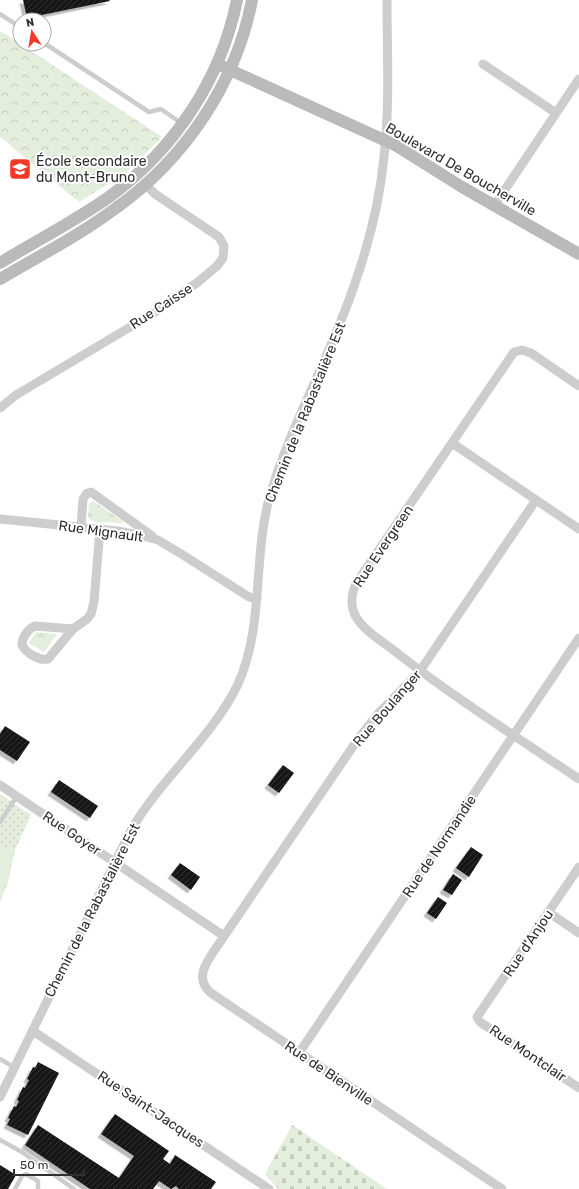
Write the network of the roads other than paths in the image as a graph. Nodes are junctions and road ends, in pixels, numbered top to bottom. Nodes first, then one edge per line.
1 (237, 0) edge
2 (252, 0) edge
3 (387, 0) edge
4 (0, 14) edge
5 (12, 22) edge
6 (52, 47) edge
7 (217, 64) junction
8 (483, 64) dead end
9 (229, 70) junction
10 (579, 80) edge
11 (556, 113) junction
12 (183, 124) junction
13 (386, 141) junction
14 (146, 185) junction
15 (494, 206) junction
16 (579, 254) edge
17 (0, 262) edge
18 (0, 279) edge
19 (579, 386) edge
20 (0, 408) edge
21 (452, 443) junction
22 (536, 500) junction
23 (0, 519) edge
24 (80, 527) junction
25 (100, 529) junction
26 (579, 529) edge
27 (158, 540) junction
28 (256, 599) junction
29 (73, 629) junction
30 (579, 638) edge
31 (420, 671) junction
32 (514, 735) junction
33 (579, 779) edge
34 (0, 785) edge
35 (17, 796) junction
36 (0, 822) edge
37 (115, 862) junction
38 (579, 867) edge
39 (548, 912) junction
40 (579, 933) edge
41 (224, 936) junction
42 (478, 1018) joint
43 (33, 1031) junction
44 (300, 1053) junction
45 (0, 1059) edge
46 (15, 1068) junction
47 (579, 1088) edge
48 (0, 1097) edge
49 (0, 1140) edge
50 (15, 1189) edge
51 (38, 1189) edge
52 (74, 1189) edge
53 (269, 1189) edge
54 (502, 1189) edge

1 - 7 street
2 - 9 street
3 - 13 street, Chemin de la Rabastalière Est
4 - 5 lane
6 - 12 lane
7 - 9 street, Boulevard De Boucherville
7 - 12 street
8 - 11 street
9 - 13 street, Boulevard De Boucherville
9 - 14 street
10 - 11 street
11 - 15 street
12 - 17 street
13 - 15 street, Boulevard De Boucherville
13 - 28 street, Chemin de la Rabastalière Est
14 - 18 street
14 - 20 street, Rue Caisse
15 - 16 street, Boulevard De Boucherville
19 - 21 street, Rue Evergreen
21 - 22 street
21 - 31 street, Rue Evergreen
22 - 26 street
22 - 31 street, Rue Boulanger
23 - 24 street, Rue Mignault
24 - 25 street, Rue Mignault
24 - 27 street
25 - 27 street, Rue Mignault
25 - 29 street
27 - 28 street, Rue Mignault
28 - 37 street, Chemin de la Rabastalière Est
29 - 29 street
30 - 32 street, Rue de Normandie
31 - 32 street, Rue Evergreen
31 - 41 street, Rue Boulanger
32 - 33 street, Rue Evergreen
32 - 44 street, Rue de Normandie
34 - 35 street, Rue Goyer
35 - 36 lane
35 - 37 street, Rue Goyer
37 - 41 street, Rue Goyer
37 - 43 street, Chemin de la Rabastalière Est
38 - 39 street, Rue d'Anjou
39 - 40 street
39 - 42 street, Rue d'Anjou
41 - 44 street, Rue de Bienville
42 - 47 street, Rue Montclair
43 - 46 street, Chemin de la Rabastalière Est
43 - 53 street, Rue Saint-Jacques
44 - 54 street, Rue de Bienville
45 - 46 lane
46 - 48 street, Chemin de la Rabastalière Est
49 - 52 lane
50 - 51 lane

